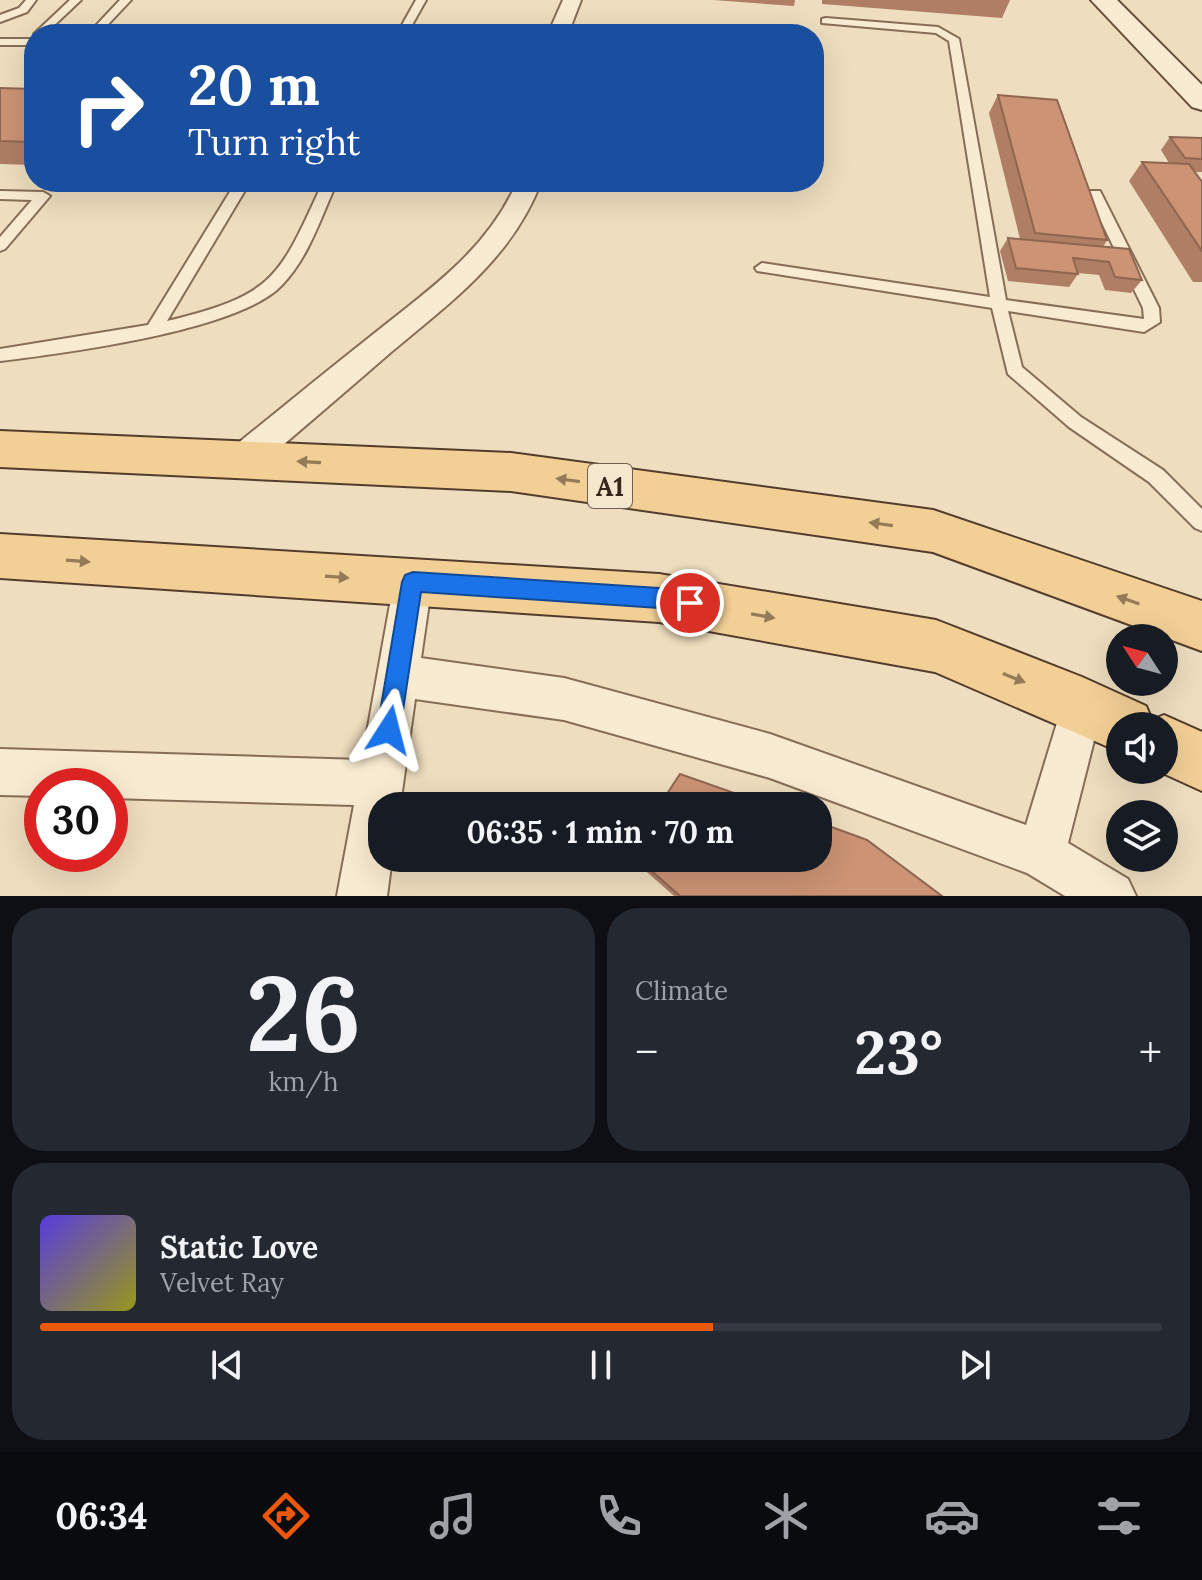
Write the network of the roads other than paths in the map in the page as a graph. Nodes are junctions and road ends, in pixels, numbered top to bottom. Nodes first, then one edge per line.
1 (31, 0) edge
2 (76, 0) edge
3 (126, 0) edge
4 (421, 0) edge
5 (572, 0) edge
6 (1103, 0) edge
7 (0, 19) edge
8 (826, 21) dead end
9 (50, 24) edge
10 (103, 24) edge
11 (408, 24) edge
12 (562, 24) edge
13 (24, 40) edge
14 (0, 42) edge
15 (1202, 101) edge
16 (47, 192) edge
17 (237, 192) edge
18 (325, 192) edge
19 (526, 192) edge
20 (1095, 194) dead end
21 (0, 195) edge
22 (43, 196) junction
23 (0, 246) edge
24 (762, 268) dead end
25 (999, 306) junction
26 (154, 329) junction
27 (0, 355) edge
28 (0, 449) edge
29 (244, 458) junction
30 (1202, 522) edge
31 (0, 556) edge
32 (413, 582) junction
33 (1202, 626) edge
34 (397, 676) junction
35 (1104, 715) edge
36 (1178, 751) edge
37 (1202, 762) edge
38 (0, 772) edge
39 (380, 783) junction
40 (1041, 854) junction
41 (362, 896) edge
42 (1111, 896) edge

1 - 7 lane
2 - 9 lane
3 - 10 lane
4 - 11 lane
5 - 12 street
6 - 15 street
8 - 25 lane
13 - 14 lane
16 - 22 lane
17 - 26 lane
18 - 26 lane
19 - 29 street
20 - 25 lane
21 - 22 lane
22 - 23 lane
24 - 25 lane
25 - 30 lane
26 - 27 lane
28 - 29 main road, A1
33 -> 29 main road, A1
31 -> 32 main road
32 - 34 street
32 -> 35 main road
34 - 39 street
34 - 40 street
35 - 40 street
36 - 37 main road
38 - 39 street
39 - 41 street
40 - 42 street

